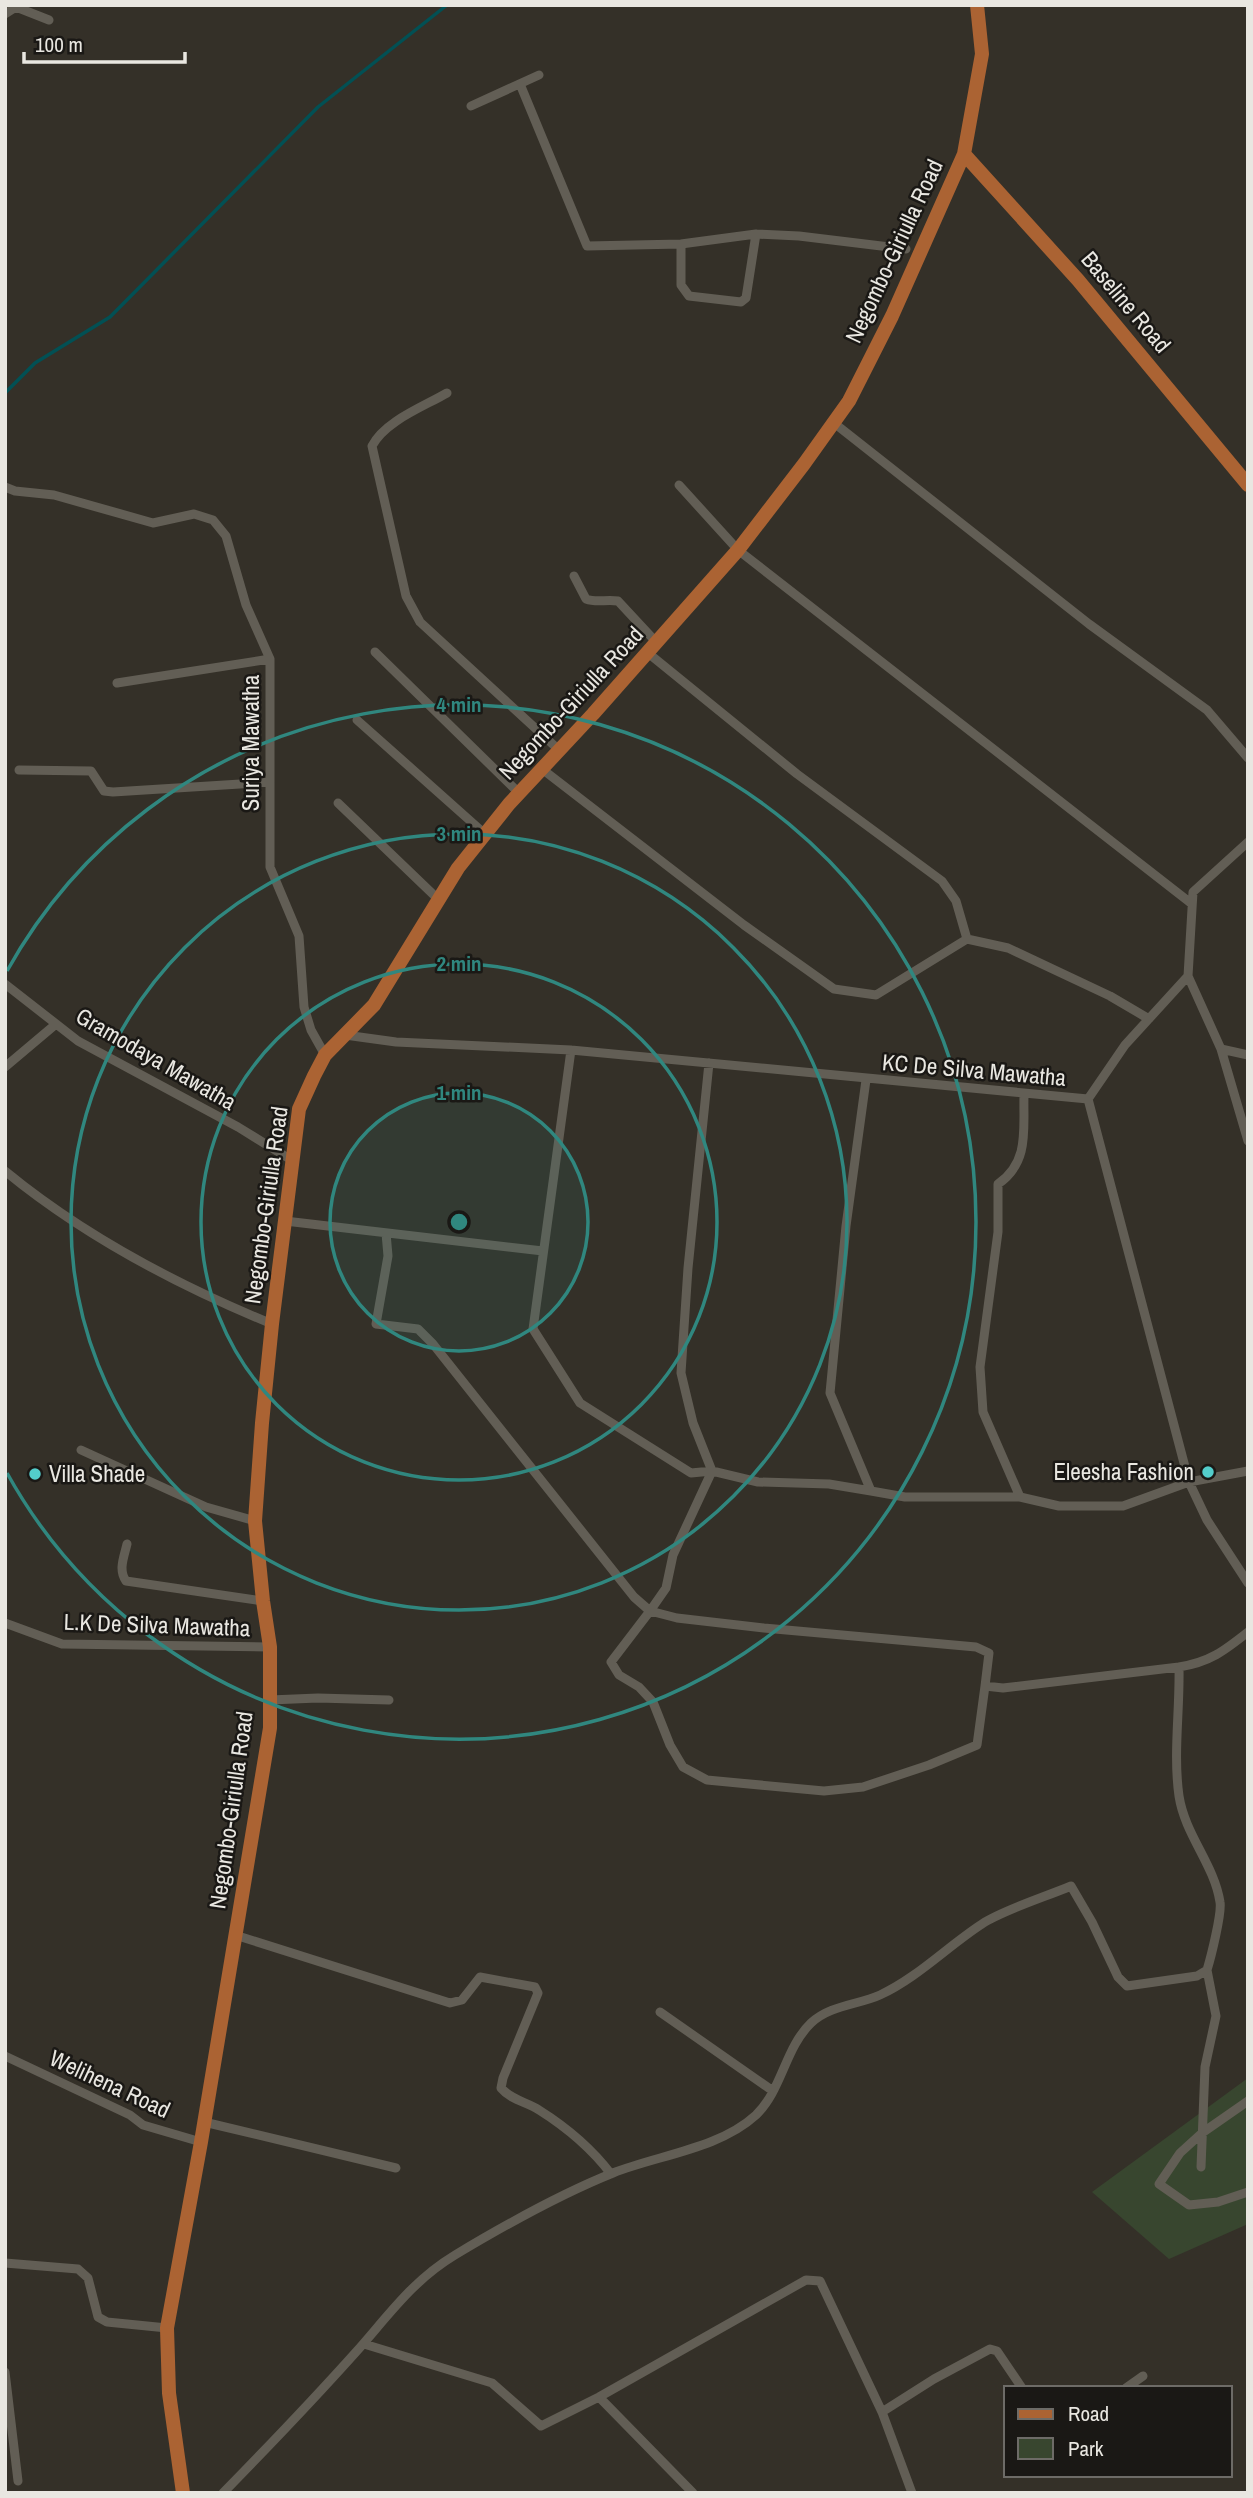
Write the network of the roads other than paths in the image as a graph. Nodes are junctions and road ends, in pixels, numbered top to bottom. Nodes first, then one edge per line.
1 (977, 5) edge
2 (5, 14) edge
3 (49, 20) dead end
4 (539, 75) dead end
5 (520, 84) junction
6 (471, 106) dead end
7 (964, 154) junction
8 (756, 234) junction
9 (681, 244) junction
10 (906, 249) dead end
11 (447, 393) dead end
12 (834, 423) junction
13 (679, 485) dead end
14 (1248, 485) edge
15 (5, 487) edge
16 (738, 550) junction
17 (574, 576) dead end
18 (652, 648) junction
19 (375, 652) dead end
20 (270, 659) junction
21 (117, 683) dead end
22 (356, 720) dead end
23 (559, 750) junction
24 (1248, 758) edge
25 (542, 769) junction
26 (19, 770) dead end
27 (270, 782) junction
28 (519, 793) junction
29 (338, 803) dead end
30 (485, 834) junction
31 (1248, 842) edge
32 (439, 900) junction
33 (1192, 904) junction
34 (967, 939) junction
35 (1188, 976) junction
36 (5, 984) edge
37 (1149, 1019) junction
38 (57, 1024) junction
39 (345, 1035) junction
40 (1221, 1049) junction
41 (571, 1050) junction
42 (326, 1055) junction
43 (1248, 1055) edge
44 (709, 1063) junction
45 (5, 1067) edge
46 (866, 1080) junction
47 (1024, 1095) junction
48 (1088, 1099) junction
49 (1248, 1141) edge
50 (293, 1161) junction
51 (5, 1171) edge
52 (285, 1221) junction
53 (386, 1233) junction
54 (543, 1251) junction
55 (272, 1324) junction
56 (81, 1450) dead end
57 (712, 1471) junction
58 (1248, 1471) edge
59 (1189, 1482) junction
60 (871, 1491) junction
61 (1020, 1497) junction
62 (255, 1521) junction
63 (127, 1544) dead end
64 (1248, 1583) edge
65 (263, 1601) junction
66 (650, 1611) junction
67 (5, 1623) edge
68 (1248, 1632) edge
69 (270, 1647) junction
70 (1179, 1667) junction
71 (985, 1686) junction
72 (270, 1700) junction
73 (389, 1700) dead end
74 (235, 1935) junction
75 (1207, 1970) junction
76 (660, 2012) dead end
77 (5, 2056) edge
78 (773, 2091) junction
79 (1248, 2101) edge
80 (204, 2122) junction
81 (1202, 2133) junction
82 (201, 2142) junction
83 (1201, 2167) dead end
84 (396, 2168) dead end
85 (611, 2174) junction
86 (1248, 2192) edge
87 (5, 2263) edge
88 (167, 2328) junction
89 (364, 2344) junction
90 (5, 2372) edge
91 (1143, 2376) dead end
92 (1021, 2386) edge
93 (1129, 2386) edge
94 (599, 2398) junction
95 (882, 2412) junction
96 (18, 2481) dead end
97 (183, 2493) edge
98 (223, 2493) edge
99 (693, 2493) edge
100 (912, 2493) edge

1 - 7 main road, Negombo-Giriulla Road
2 - 3 street
4 - 5 street
5 - 6 street
5 - 9 street
7 - 12 main road, Negombo-Giriulla Road
7 - 14 main road, Baseline Road
8 - 9 street
8 - 9 street
8 - 10 street
11 - 23 street
12 - 16 main road, Negombo-Giriulla Road
12 - 24 street
13 - 16 street
15 - 20 street, Suriya Mawatha
16 - 18 main road, Negombo-Giriulla Road
16 - 33 street
17 - 18 street
18 - 23 main road, Negombo-Giriulla Road
18 - 34 street
19 - 28 street
20 - 21 street
20 - 27 street, Suriya Mawatha
22 - 30 street
23 - 25 main road, Negombo-Giriulla Road
25 - 28 main road, Negombo-Giriulla Road
25 - 34 street
26 - 27 street
27 - 42 street, Suriya Mawatha
28 - 30 main road, Negombo-Giriulla Road
29 - 32 street
30 - 32 main road, Negombo-Giriulla Road
31 - 33 street
32 - 39 main road, Negombo-Giriulla Road
33 - 35 street
34 - 37 street
35 - 37 street
35 - 40 street
36 - 38 street, Gramodaya Mawatha
37 - 48 street
38 - 45 street
38 - 50 street, Gramodaya Mawatha
39 - 41 street, KC De Silva Mawatha
39 - 42 main road, Negombo-Giriulla Road
40 - 43 street
40 - 49 street
41 - 44 street, KC De Silva Mawatha
41 - 54 street
42 - 50 main road, Negombo-Giriulla Road
44 - 46 street, KC De Silva Mawatha
44 - 57 street
46 - 47 street, KC De Silva Mawatha
46 - 60 street
47 - 48 street, KC De Silva Mawatha
47 - 61 street
48 - 59 street, KC De Silva Mawatha
50 - 52 main road, Negombo-Giriulla Road
51 - 55 street
52 - 53 street
52 - 55 main road, Negombo-Giriulla Road
53 - 54 street
53 - 66 street
54 - 57 street
55 - 62 main road, Negombo-Giriulla Road
56 - 62 street
57 - 60 street
57 - 66 street
58 - 59 street
59 - 61 street
59 - 64 street, KC De Silva Mawatha
60 - 61 street
62 - 65 main road, Negombo-Giriulla Road
63 - 65 street
65 - 69 main road, Negombo-Giriulla Road
66 - 71 street
66 - 71 street
67 - 69 street, L.K De Silva Mawatha
68 - 70 street
69 - 72 main road, Negombo-Giriulla Road
70 - 71 street
70 - 75 street
72 - 73 street
72 - 74 main road, Negombo-Giriulla Road
74 - 80 main road, Negombo-Giriulla Road
74 - 85 street
75 - 78 street
75 - 81 street
76 - 78 street
77 - 82 street, Welihena Road
78 - 85 street
79 - 81 street
80 - 82 main road, Negombo-Giriulla Road
80 - 84 street
81 - 83 street
81 - 86 street
82 - 88 main road, Negombo-Giriulla Road
85 - 89 street
87 - 88 street
88 - 97 main road, Negombo-Giriulla Road
89 - 94 street
89 - 98 street
90 - 96 street
91 - 93 street
92 - 95 street
94 - 95 street
94 - 99 street
95 - 100 street

